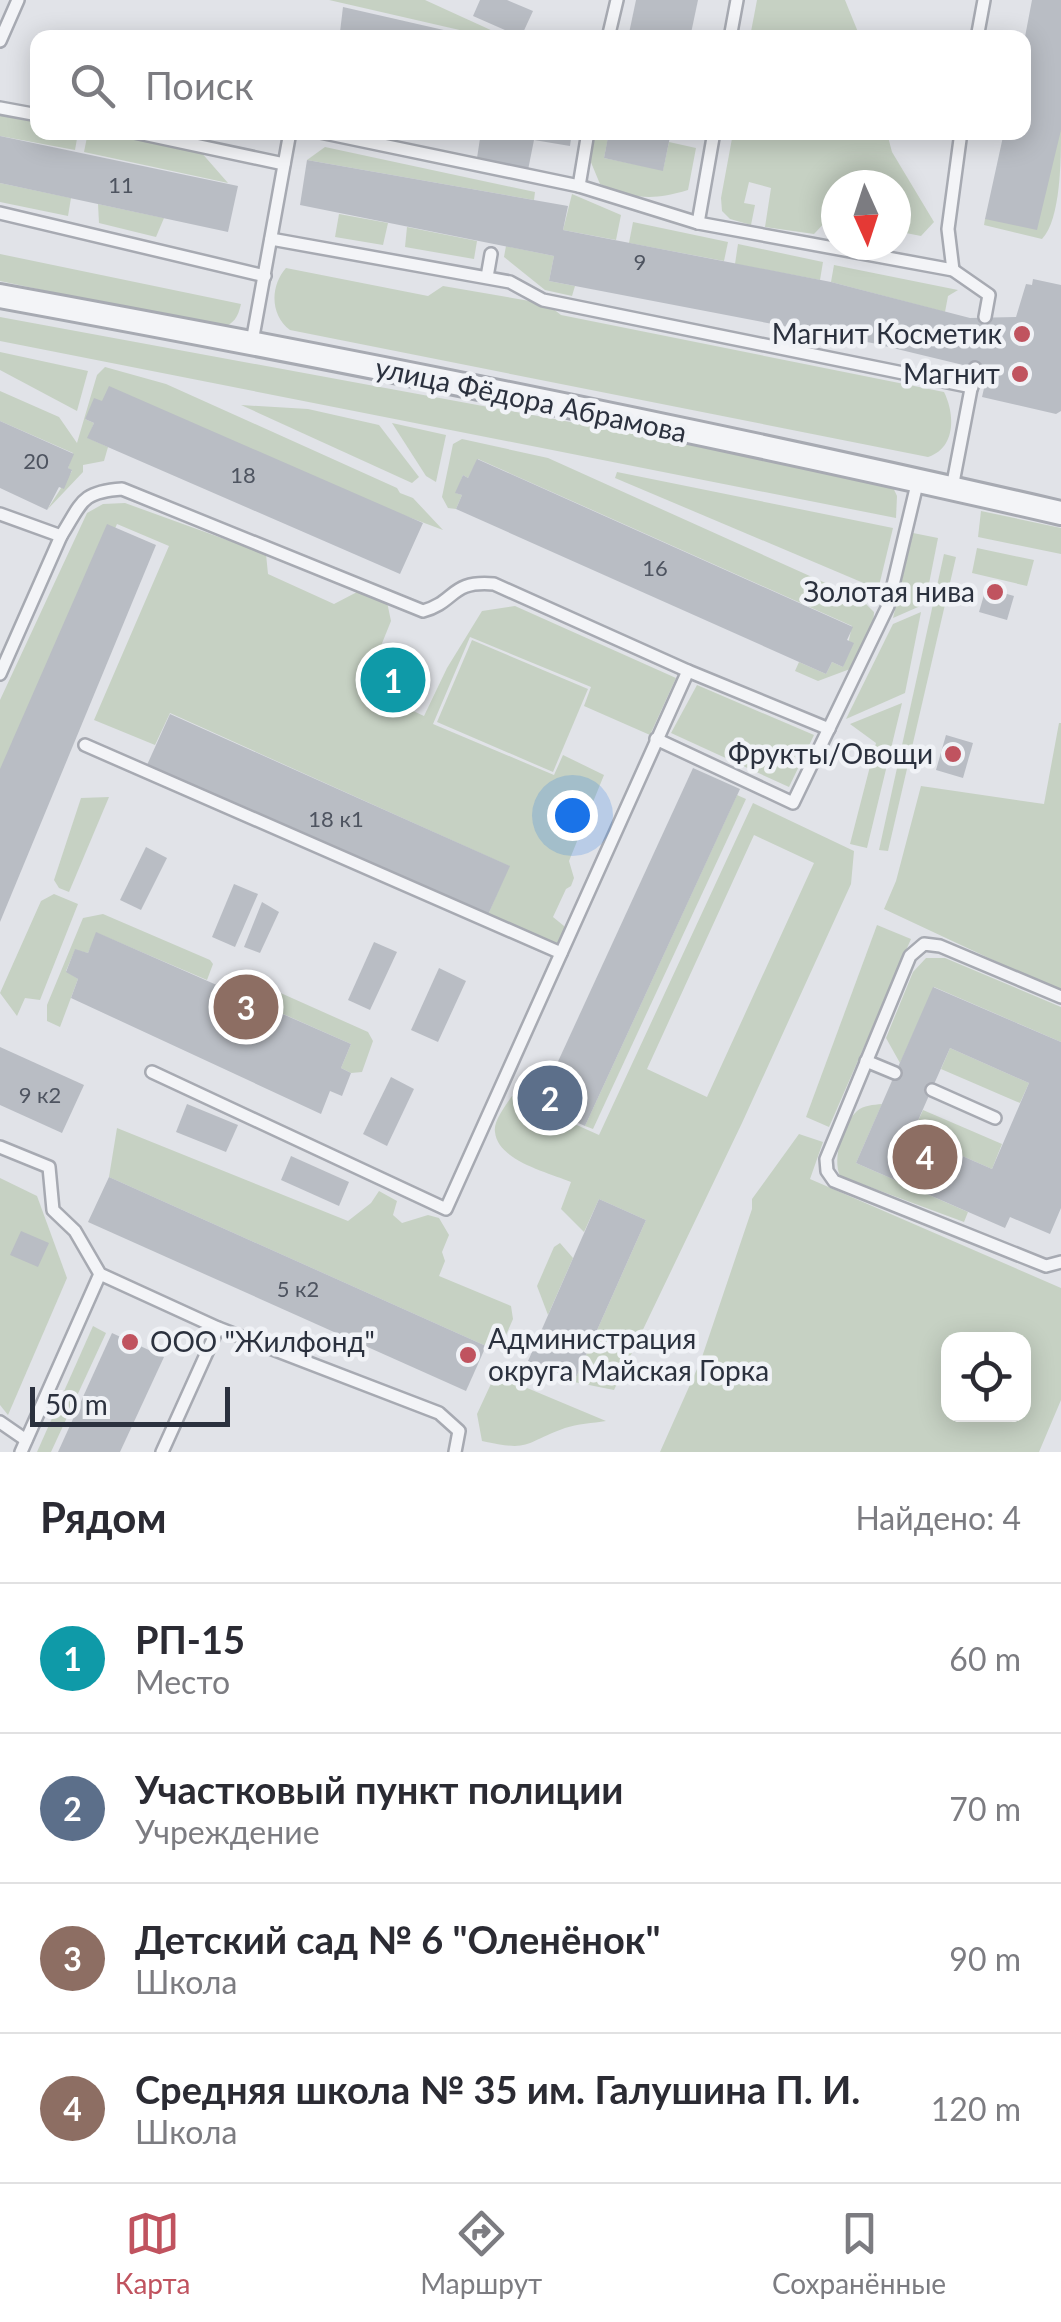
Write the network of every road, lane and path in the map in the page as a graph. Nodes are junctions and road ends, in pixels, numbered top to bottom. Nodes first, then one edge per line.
1 (18, 0) edge
2 (617, 0) edge
3 (737, 0) edge
4 (984, 0) edge
5 (610, 30) edge
6 (731, 30) edge
7 (979, 30) edge
8 (0, 41) edge
9 (0, 108) edge
10 (30, 114) edge
11 (172, 140) edge
12 (288, 140) edge
13 (358, 140) edge
14 (587, 140) edge
15 (713, 140) edge
16 (960, 140) edge
17 (284, 164) junction
18 (579, 186) junction
19 (0, 212) edge
20 (698, 223) junction
21 (272, 238) junction
22 (490, 254) dead end
23 (953, 270) junction
24 (265, 276) junction
25 (487, 277) junction
26 (0, 296) edge
27 (984, 317) dead end
28 (252, 342) junction
29 (975, 368) dead end
30 (972, 387) junction
31 (918, 480) junction
32 (952, 488) junction
33 (1061, 513) edge
34 (0, 514) edge
35 (61, 536) junction
36 (688, 671) junction
37 (0, 674) edge
38 (829, 729) junction
39 (656, 739) junction
40 (85, 745) dead end
41 (561, 953) junction
42 (1061, 996) edge
43 (866, 1061) junction
44 (152, 1072) dead end
45 (895, 1073) dead end
46 (932, 1090) dead end
47 (995, 1118) dead end
48 (0, 1147) edge
49 (1061, 1262) edge
50 (100, 1274) junction
51 (218, 1328) junction
52 (0, 1422) edge
53 (24, 1446) edge
54 (162, 1452) edge
55 (455, 1452) edge

1 - 8 lane
2 - 5 lane
3 - 6 lane
4 - 7 lane
9 - 10 lane
11 - 17 lane
12 - 17 lane
13 - 18 lane
14 - 18 lane
15 - 20 lane
16 - 23 lane
17 - 21 lane
18 - 20 lane
19 - 24 lane
20 - 23 lane
21 - 24 lane
21 - 25 lane
22 - 25 lane
23 - 27 lane
24 - 28 lane
25 - 30 lane
26 - 28 street, улица Фёдора Абрамова
28 - 31 street, улица Фёдора Абрамова
29 - 30 lane
30 - 32 lane
31 - 32 street, улица Фёдора Абрамова
31 - 38 lane
32 - 33 street, улица Фёдора Абрамова
34 - 35 lane
35 - 36 lane
35 - 37 lane
36 - 38 lane
36 - 39 lane
38 - 39 lane
39 - 41 lane
40 - 41 lane
41 - 44 lane
42 - 43 lane
43 - 45 lane
43 - 49 lane
46 - 47 lane
48 - 50 lane
50 - 51 lane
50 - 53 lane
51 - 54 lane
51 - 55 lane
52 - 53 lane

